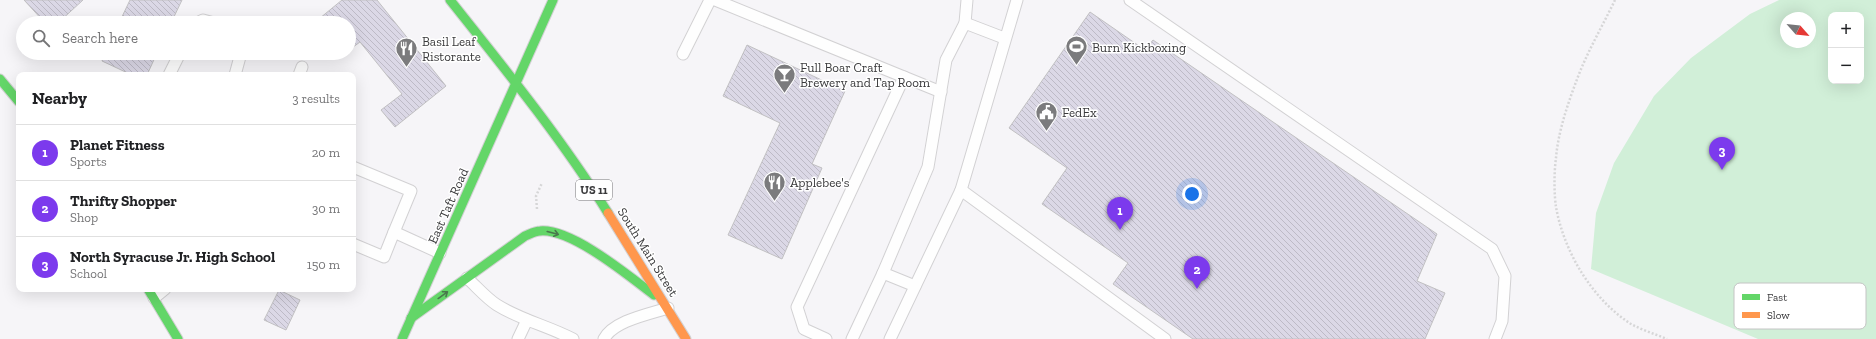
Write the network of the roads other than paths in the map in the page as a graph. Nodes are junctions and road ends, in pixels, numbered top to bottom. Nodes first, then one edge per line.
1 (450, 0) edge
2 (553, 0) edge
3 (710, 0) edge
4 (715, 0) edge
5 (967, 0) edge
6 (1017, 0) edge
7 (1130, 0) edge
8 (965, 23) junction
9 (1004, 38) junction
10 (683, 54) dead end
11 (176, 60) edge
12 (239, 60) edge
13 (170, 72) edge
14 (236, 72) edge
15 (904, 77) junction
16 (0, 79) edge
17 (517, 83) junction
18 (941, 92) junction
19 (16, 98) edge
20 (356, 168) edge
21 (961, 190) junction
22 (394, 232) junction
23 (356, 245) edge
24 (440, 253) junction
25 (883, 273) junction
26 (467, 278) junction
27 (915, 286) junction
28 (151, 293) edge
29 (666, 305) junction
30 (411, 318) junction
31 (526, 320) junction
32 (560, 336) edge
33 (178, 339) edge
34 (402, 339) edge
35 (518, 339) edge
36 (573, 339) edge
37 (604, 339) edge
38 (686, 339) edge
39 (826, 339) edge
40 (852, 339) edge
41 (890, 339) edge
42 (1165, 339) edge
43 (1495, 339) edge

1 - 17 main road, US 11
2 - 17 main road, East Taft Road
3 - 10 lane
4 - 15 lane
5 - 8 lane
6 - 9 lane
7 - 43 lane
8 - 9 lane
8 - 18 lane
9 - 21 lane
11 - 13 lane
12 - 14 lane
15 - 18 lane
15 - 39 lane
16 - 19 main road
17 - 24 main road, East Taft Road
17 - 29 main road, South Main Street / US 11
18 - 25 lane
20 - 22 lane
21 - 27 lane
21 - 42 lane
22 - 23 lane
22 - 24 lane
24 - 30 main road, East Taft Road
25 - 27 lane
25 - 40 lane
26 -> 29 main road
30 -> 26 main road
26 - 31 lane
27 - 41 lane
28 - 33 main road
29 - 37 lane
29 - 38 main road, South Main Street / US 11
30 - 34 main road, East Taft Road
31 - 32 lane
31 - 35 lane
32 - 36 lane

